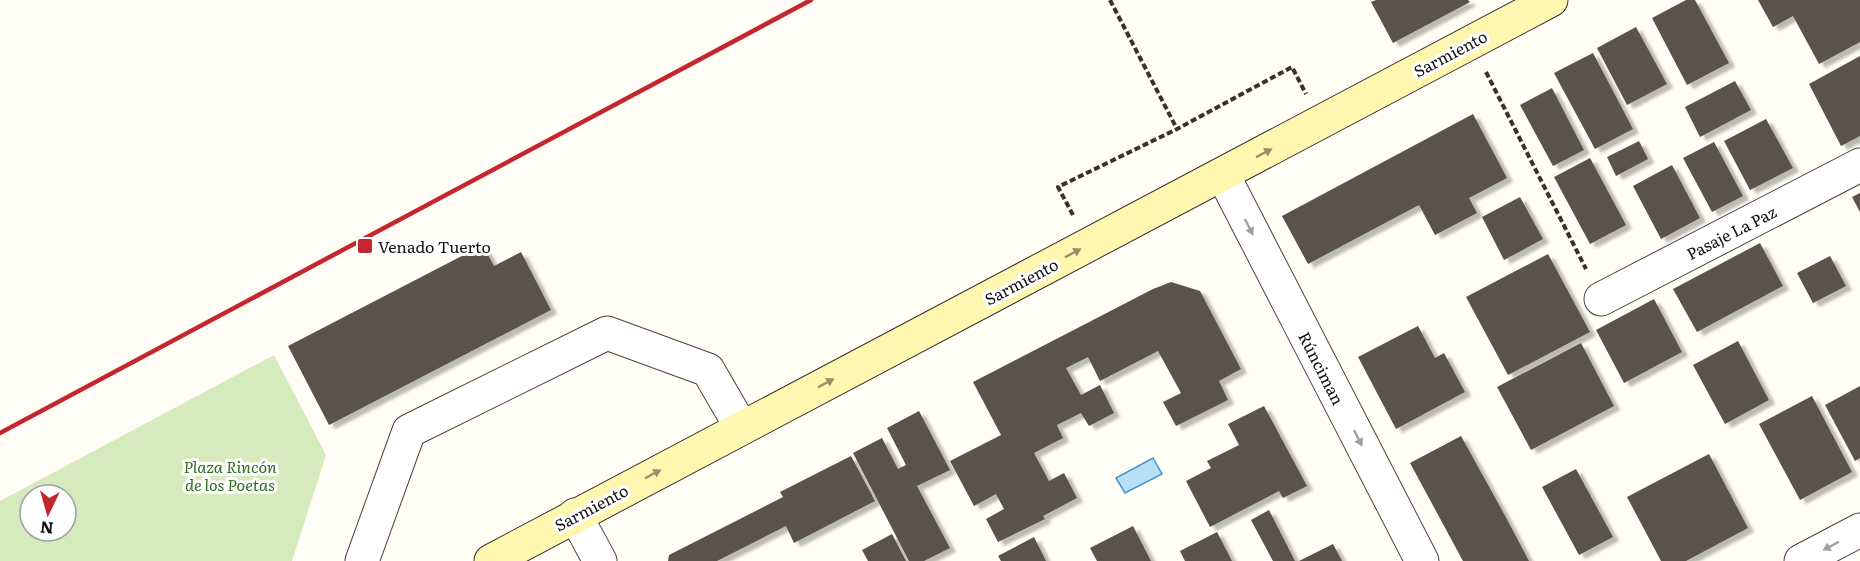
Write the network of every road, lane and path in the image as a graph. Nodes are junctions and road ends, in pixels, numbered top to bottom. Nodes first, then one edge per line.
1 (1110, 0) edge
2 (1551, 0) edge
3 (1471, 42) junction
4 (1321, 123) junction
5 (1177, 129) junction
6 (1860, 165) edge
7 (1223, 175) junction
8 (1089, 245) junction
9 (1601, 299) joint
10 (741, 427) junction
11 (574, 515) junction
12 (1860, 530) edge
13 (362, 561) edge
14 (491, 561) edge
15 (600, 561) edge
16 (1422, 561) edge
17 (1801, 561) edge

1 - 5 path
2 - 3 street, Sarmiento
3 - 4 street, Sarmiento
3 - 9 path
4 - 5 path
7 -> 4 street, Sarmiento
5 - 8 path
6 - 9 street, Pasaje La Paz
7 - 8 street, Sarmiento
7 -> 16 street, Rúnciman
10 -> 8 street, Sarmiento
11 -> 10 street, Sarmiento
10 - 13 street
11 - 14 street, Sarmiento
11 - 15 street
12 -> 17 street

